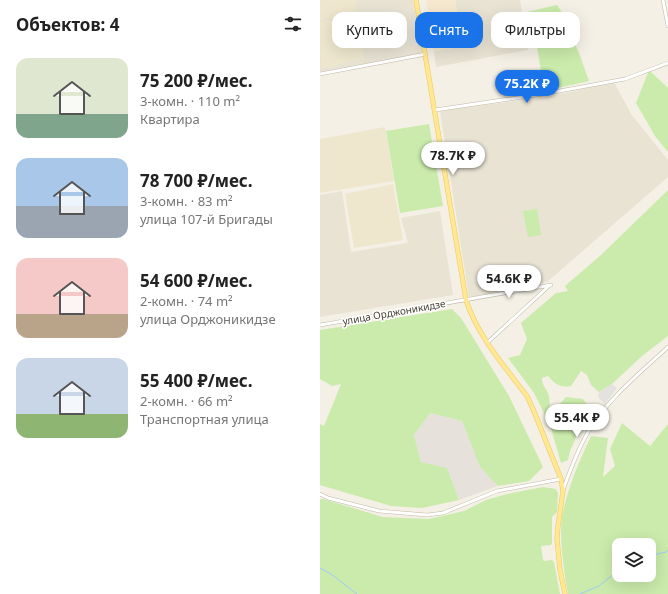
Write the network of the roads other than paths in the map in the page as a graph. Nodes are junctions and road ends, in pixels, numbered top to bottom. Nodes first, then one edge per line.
1 (416, 0) edge
2 (663, 0) edge
3 (667, 13) edge
4 (668, 26) edge
5 (426, 54) junction
6 (668, 63) edge
7 (320, 74) edge
8 (434, 110) junction
9 (466, 300) junction
10 (320, 325) edge
11 (488, 342) junction
12 (668, 347) edge
13 (561, 480) junction
14 (563, 491) junction
15 (320, 494) edge
16 (565, 594) edge

1 - 5 main road
2 - 3 street
3 - 4 street
5 - 7 street
5 - 8 main road
6 - 8 street
8 - 9 main road
9 - 10 street, улица Орджоникидзе
9 - 11 main road
9 - 11 street, улица Орджоникидзе
11 - 13 main road
12 - 14 street
13 - 14 main road
13 - 15 street
14 - 16 main road

